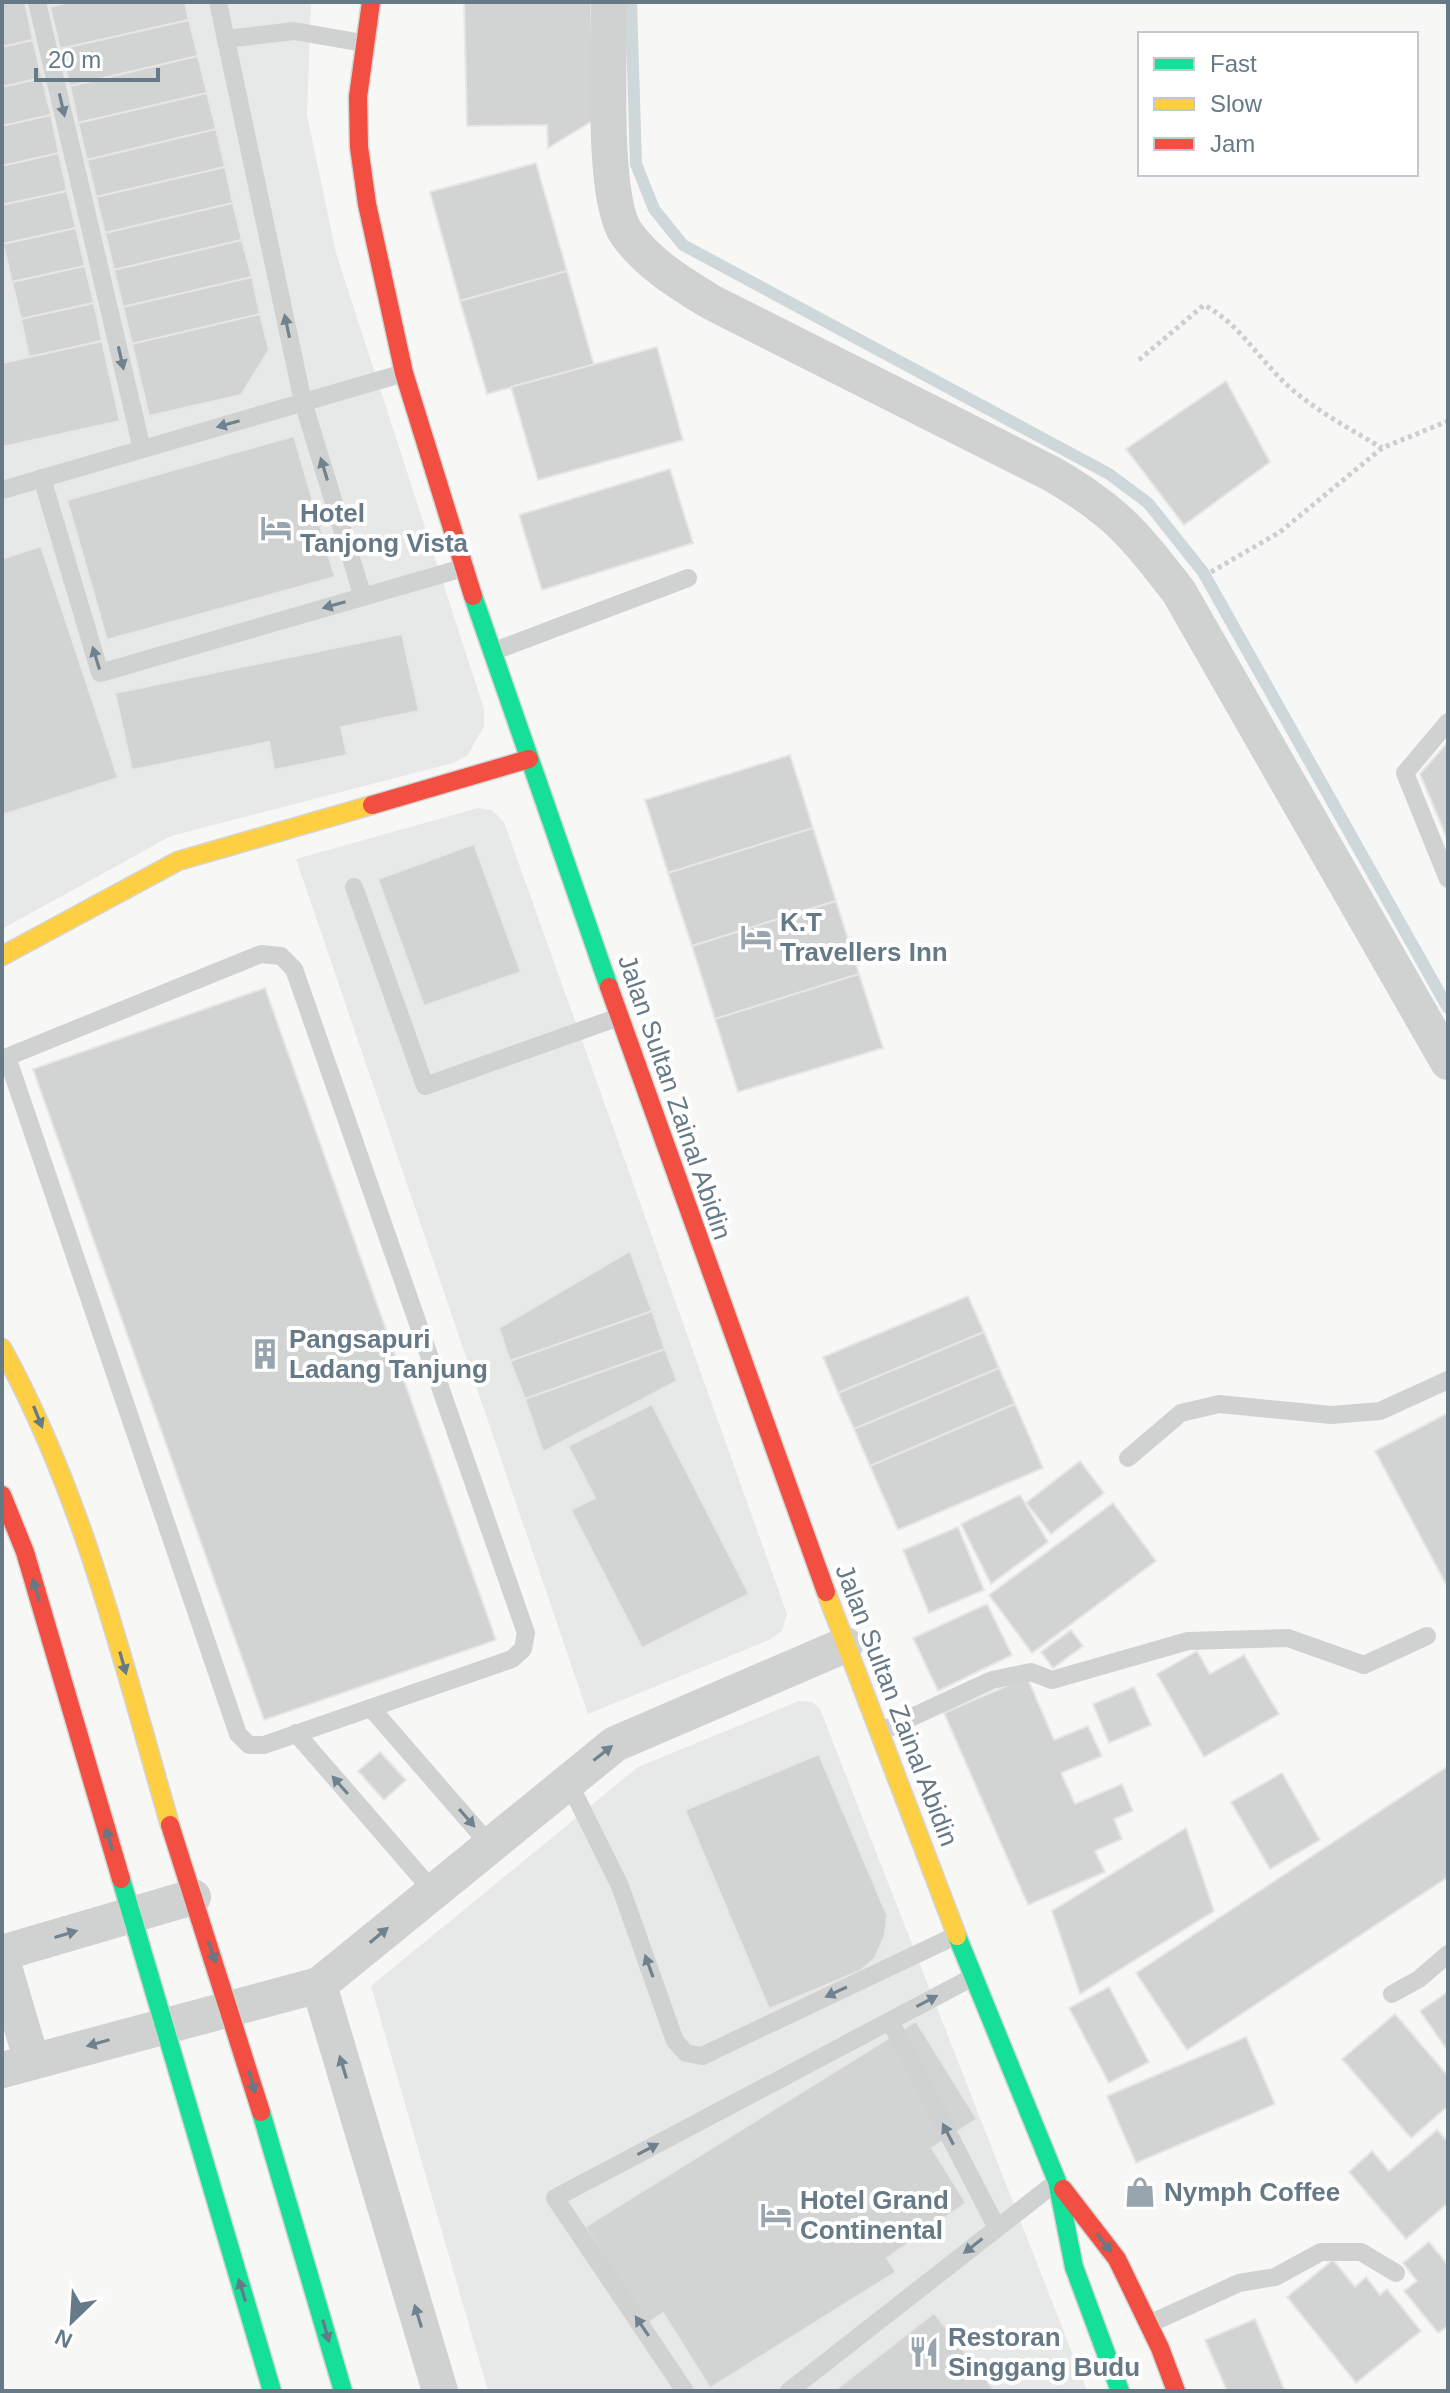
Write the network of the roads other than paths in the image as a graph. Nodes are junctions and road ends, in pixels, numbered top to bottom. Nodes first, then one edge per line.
1 (37, 2) edge
2 (218, 2) edge
3 (371, 2) edge
4 (609, 2) edge
5 (226, 39) junction
6 (363, 43) junction
7 (404, 373) junction
8 (303, 402) junction
9 (142, 449) junction
10 (42, 478) junction
11 (2, 490) edge
12 (463, 568) junction
13 (688, 578) dead end
14 (363, 597) junction
15 (492, 652) junction
16 (1448, 722) edge
17 (529, 759) junction
18 (1448, 879) edge
19 (354, 887) dead end
20 (2, 956) edge
21 (619, 1017) junction
22 (1448, 1062) edge
23 (2, 1348) edge
24 (1448, 1380) edge
25 (1128, 1458) dead end
26 (2, 1495) edge
27 (1427, 1636) dead end
28 (845, 1645) junction
29 (371, 1708) junction
30 (880, 1732) junction
31 (296, 1733) junction
32 (568, 1781) junction
33 (489, 1844) junction
34 (432, 1890) junction
35 (193, 1897) junction
36 (131, 1914) junction
37 (957, 1935) junction
38 (2, 1953) edge
39 (1448, 1954) edge
40 (2, 1960) edge
41 (973, 1977) junction
42 (319, 1985) junction
43 (1392, 1994) dead end
44 (230, 2007) junction
45 (890, 2021) junction
46 (163, 2025) junction
47 (17, 2066) edge
48 (1057, 2181) junction
49 (997, 2228) junction
50 (1396, 2273) dead end
51 (1149, 2324) junction
52 (272, 2391) edge
53 (343, 2391) edge
54 (440, 2391) edge
55 (685, 2391) edge
56 (789, 2391) edge
57 (1120, 2391) edge
58 (1176, 2391) edge

1 -> 9 lane
2 - 5 lane
3 - 6 street, Jalan Sultan Zainal Abidin
4 - 22 street
5 - 6 lane
8 -> 5 lane
6 - 7 street, Jalan Sultan Zainal Abidin
7 - 8 lane
7 - 12 street, Jalan Sultan Zainal Abidin
8 -> 9 lane
14 -> 8 lane
9 - 10 lane
10 - 11 lane
14 -> 10 lane
12 - 14 lane
12 - 15 street, Jalan Sultan Zainal Abidin
13 - 15 lane
15 - 17 street, Jalan Sultan Zainal Abidin
16 - 18 lane
17 - 20 street
17 - 21 street, Jalan Sultan Zainal Abidin
19 - 21 lane
21 - 28 street, Jalan Sultan Zainal Abidin
23 -> 35 street
24 - 25 lane
36 -> 26 street
27 - 30 lane
28 - 30 street, Jalan Sultan Zainal Abidin
32 -> 28 street
29 - 31 lane
29 - 31 lane
29 -> 33 lane
30 - 37 street, Jalan Sultan Zainal Abidin
34 -> 31 lane
32 - 33 street
37 -> 32 lane
33 - 34 street
42 -> 34 street
35 - 36 street
35 -> 44 street
38 -> 36 street
36 - 46 street
37 - 41 street, Jalan Sultan Zainal Abidin
39 - 43 lane
40 - 47 street
45 -> 41 lane
41 - 48 street, Jalan Sultan Zainal Abidin
42 - 44 street
54 -> 42 street
44 - 46 street
44 -> 53 street
49 -> 45 lane
55 -> 45 lane
46 -> 47 street
52 -> 46 street
48 - 49 lane
48 -> 51 street, Jalan Sultan Zainal Abidin
48 - 57 street, Jalan Sultan Zainal Abidin
49 -> 56 lane
50 - 51 lane
51 - 58 street, Jalan Sultan Zainal Abidin

